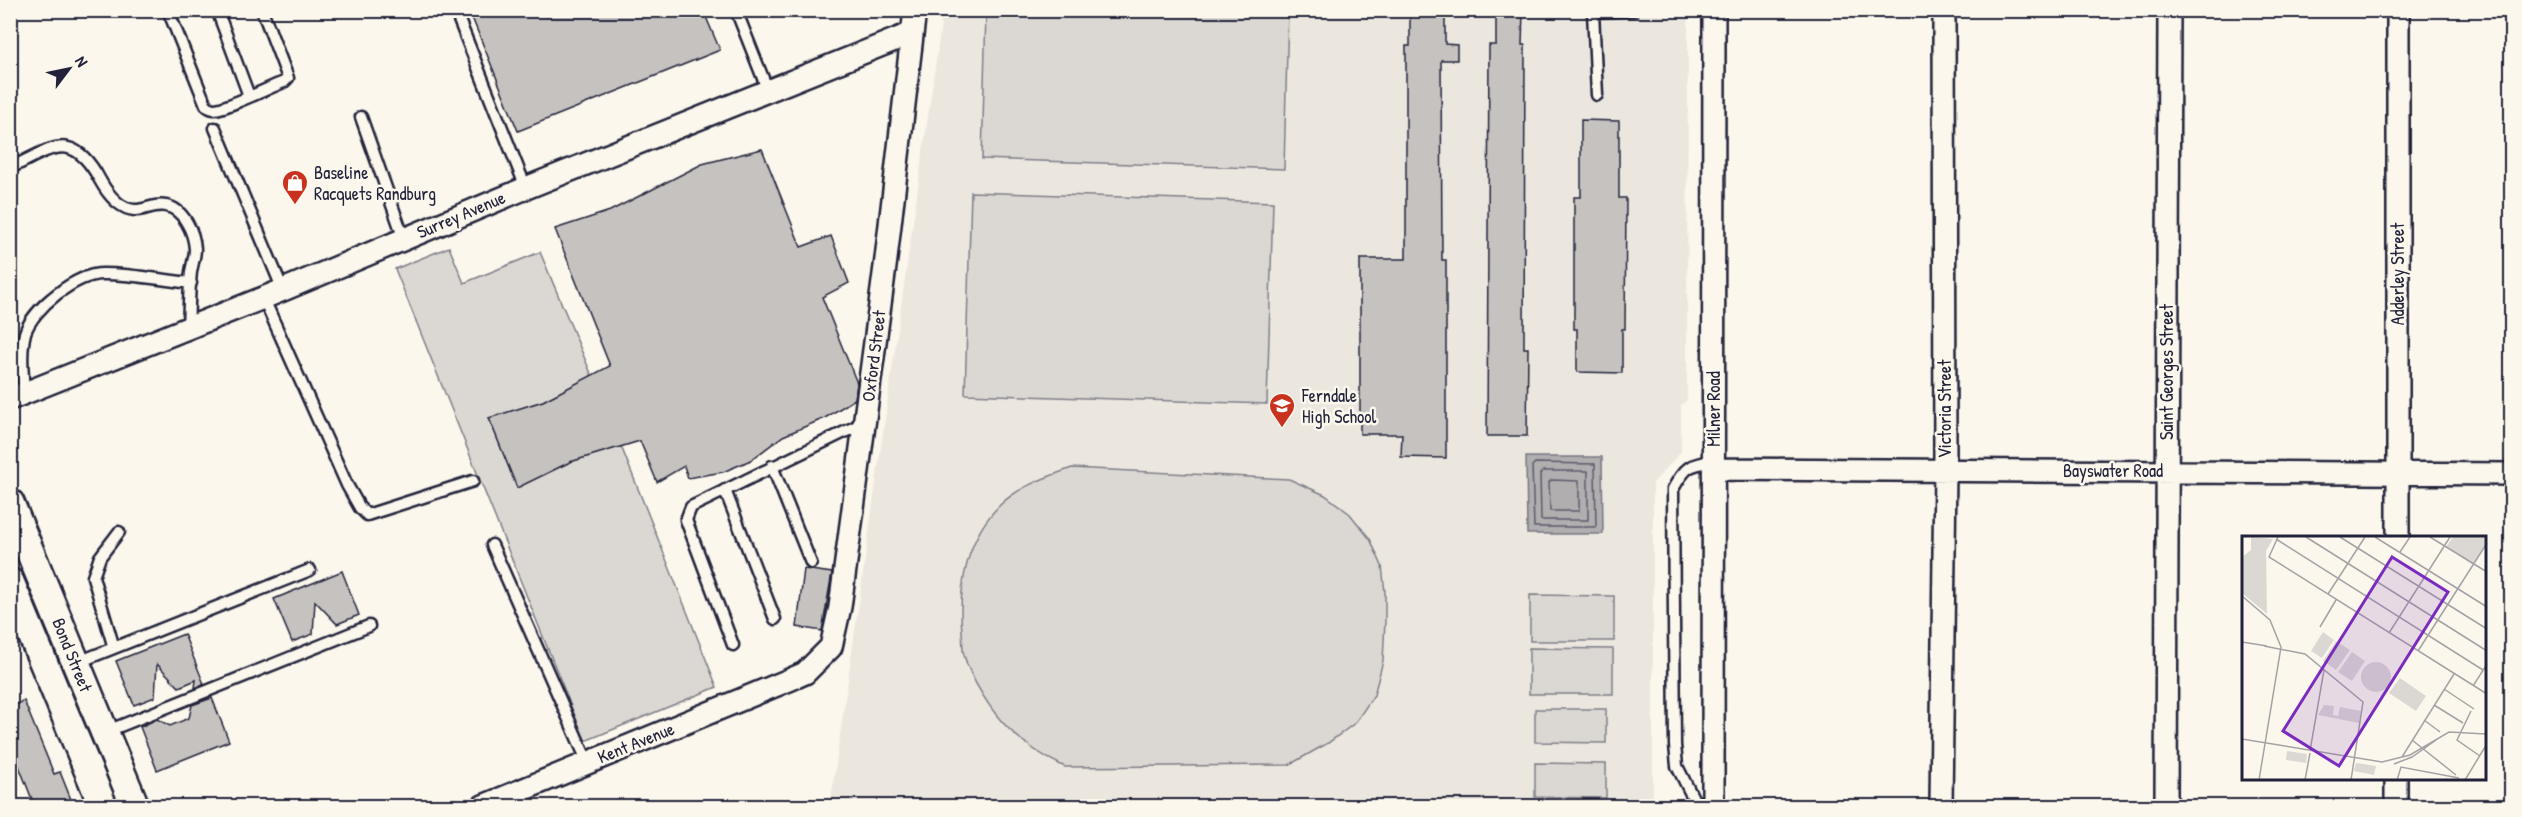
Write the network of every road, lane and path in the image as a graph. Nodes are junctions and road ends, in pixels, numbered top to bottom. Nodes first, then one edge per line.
1 (168, 10) edge
2 (216, 10) edge
3 (262, 10) edge
4 (454, 10) edge
5 (736, 10) edge
6 (915, 10) edge
7 (1633, 10) edge
8 (1714, 10) edge
9 (1944, 10) edge
10 (2169, 10) edge
11 (2398, 10) edge
12 (1593, 11) edge
13 (912, 33) junction
14 (768, 91) junction
15 (1597, 95) dead end
16 (249, 96) junction
17 (361, 117) dead end
18 (215, 128) dead end
19 (10, 168) edge
20 (525, 188) junction
21 (404, 239) junction
22 (191, 283) junction
23 (284, 290) junction
24 (263, 297) junction
25 (188, 327) junction
26 (17, 396) edge
27 (865, 422) junction
28 (1714, 465) junction
29 (772, 466) junction
30 (1946, 470) junction
31 (2167, 472) junction
32 (2398, 473) junction
33 (2511, 474) edge
34 (473, 482) dead end
35 (725, 490) junction
36 (10, 503) edge
37 (119, 532) dead end
38 (2398, 536) edge
39 (492, 545) dead end
40 (811, 563) dead end
41 (310, 570) dead end
42 (10, 582) edge
43 (775, 619) dead end
44 (369, 626) dead end
45 (733, 645) dead end
46 (114, 648) junction
47 (75, 663) junction
48 (789, 680) joint
49 (105, 732) junction
50 (588, 763) junction
51 (2396, 781) edge
52 (103, 807) edge
53 (135, 807) edge
54 (483, 807) edge
55 (1699, 807) edge
56 (1713, 807) edge
57 (1941, 807) edge
58 (2166, 807) edge
59 (2396, 807) edge

1 - 16 lane
2 - 16 lane
3 - 16 lane
4 - 20 lane
5 - 14 lane
6 - 13 street, Oxford Street
7 - 12 lane
8 - 28 street, Milner Road
9 - 30 street, Victoria Street
10 - 31 street, Saint Georges Street
11 - 32 street, Adderley Street
12 - 15 lane
13 - 14 street, Surrey Avenue
13 - 27 street, Oxford Street
14 - 20 street, Surrey Avenue
17 - 21 lane
18 - 23 lane
19 - 22 lane
20 - 21 street, Surrey Avenue
21 - 23 street, Surrey Avenue
22 - 25 lane
22 - 26 lane
23 - 24 street, Surrey Avenue
24 - 25 street, Surrey Avenue
24 - 34 lane
25 - 26 street, Surrey Avenue
27 - 29 lane
27 - 48 street, Oxford Street
28 - 30 street, Bayswater Road
28 - 55 lane
28 - 56 street, Milner Road
29 - 35 lane
29 - 40 lane
30 - 31 street, Bayswater Road
30 - 57 street, Victoria Street
31 - 32 street, Bayswater Road
31 - 58 street, Saint Georges Street
32 - 33 street, Bayswater Road
32 - 38 street, Adderley Street
35 - 43 lane
35 - 45 lane
36 - 47 street, Bond Street
37 - 46 lane
39 - 50 lane
41 - 46 lane
42 - 52 street, Bond Street
44 - 49 lane
46 - 47 lane
47 - 49 street, Bond Street
48 - 50 street, Kent Avenue
49 - 53 street, Bond Street
50 - 54 street, Kent Avenue
51 - 59 street

